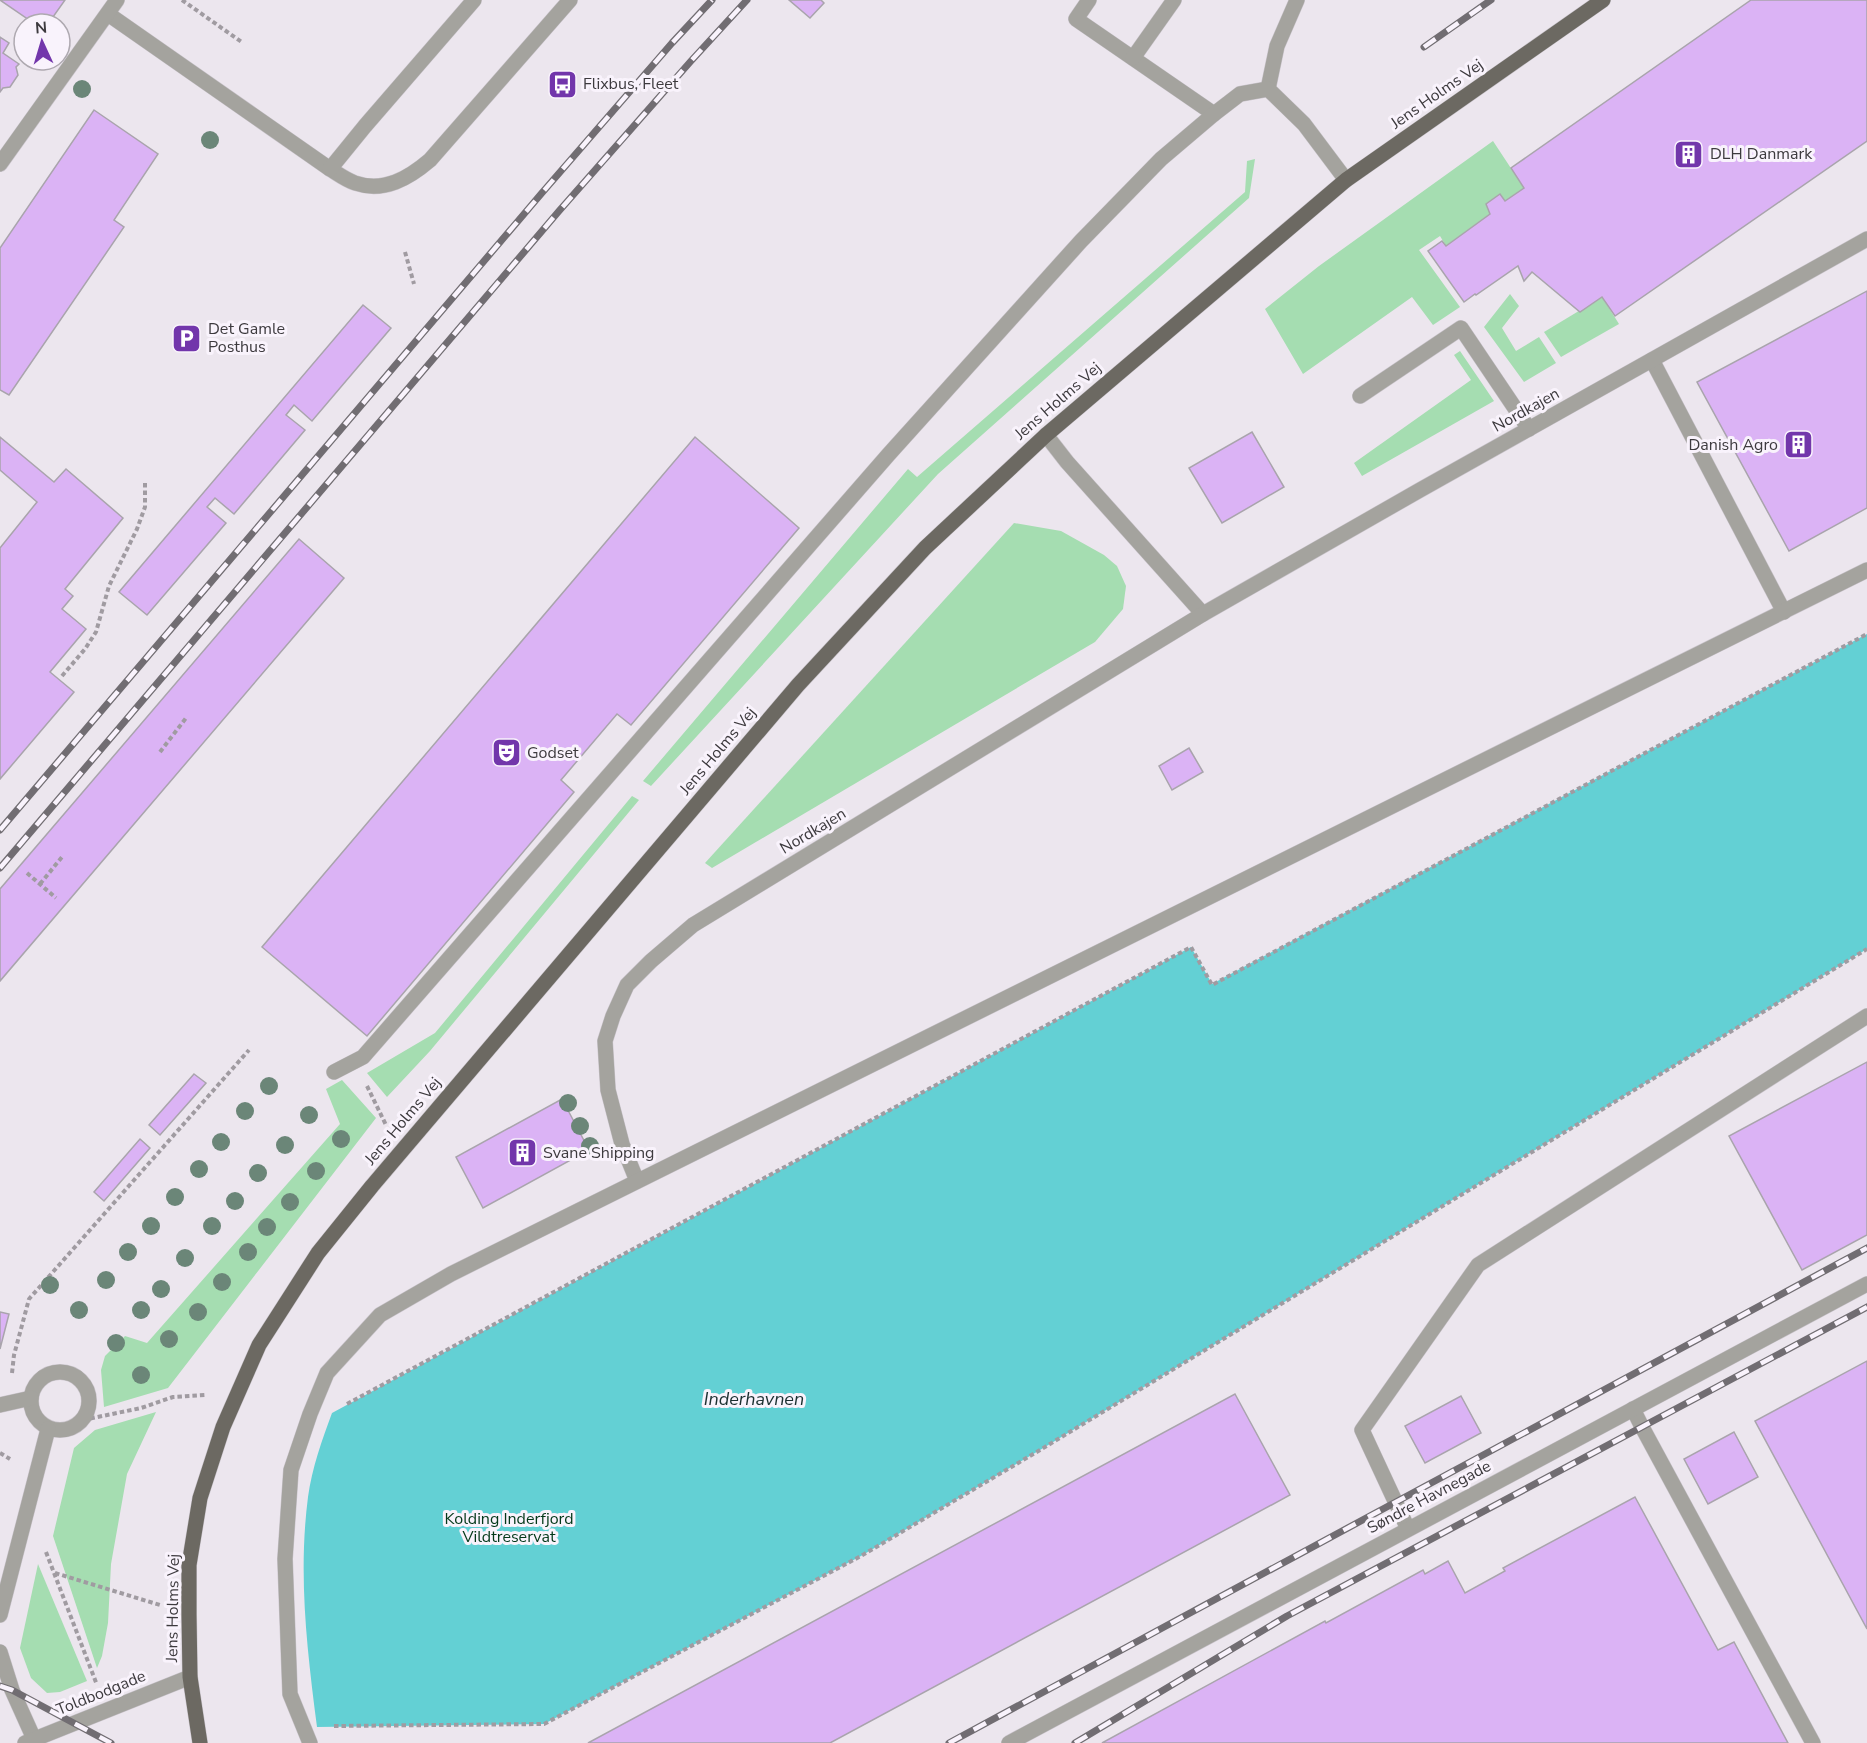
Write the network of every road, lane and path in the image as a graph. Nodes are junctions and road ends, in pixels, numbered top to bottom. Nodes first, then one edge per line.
1 (117, 0) edge
2 (182, 0) edge
3 (474, 0) edge
4 (570, 0) edge
5 (1089, 0) edge
6 (1174, 0) edge
7 (1298, 0) edge
8 (1603, 0) edge
9 (108, 14) junction
10 (243, 43) dead end
11 (1133, 58) junction
12 (1268, 89) junction
13 (1214, 114) junction
14 (0, 164) edge
15 (330, 169) junction
16 (1346, 180) junction
17 (1867, 239) edge
18 (405, 252) dead end
19 (414, 284) dead end
20 (1652, 360) junction
21 (1360, 396) dead end
22 (1529, 429) junction
23 (1046, 435) junction
24 (145, 483) dead end
25 (1867, 570) edge
26 (1784, 612) junction
27 (1203, 614) junction
28 (1867, 634) edge
29 (62, 676) dead end
30 (186, 718) dead end
31 (160, 752) dead end
32 (62, 857) dead end
33 (27, 873) dead end
34 (39, 884) junction
35 (56, 898) dead end
36 (1867, 949) edge
37 (1867, 1016) edge
38 (249, 1050) dead end
39 (355, 1061) junction
40 (334, 1072) dead end
41 (400, 1152) junction
42 (638, 1181) junction
43 (1867, 1284) edge
44 (10, 1383) dead end
45 (173, 1397) dead end
46 (31, 1398) junction
47 (0, 1405) edge
48 (341, 1407) dead end
49 (1633, 1409) junction
50 (83, 1420) junction
51 (48, 1429) junction
52 (6, 1456) dead end
53 (0, 1458) edge
54 (1408, 1529) junction
55 (48, 1554) dead end
56 (54, 1573) junction
57 (0, 1615) edge
58 (189, 1615) junction
59 (0, 1652) edge
60 (93, 1675) dead end
61 (190, 1677) junction
62 (329, 1726) dead end
63 (30, 1741) edge
64 (200, 1743) edge
65 (310, 1743) edge
66 (1009, 1743) edge
67 (1813, 1743) edge

1 - 9 street
2 - 10 path
3 - 15 street
4 - 15 street
5 - 11 street
6 - 11 street
7 - 12 street
8 - 16 main road, Jens Holms Vej
9 - 14 street
9 - 15 street
11 - 13 street
12 - 13 street
12 - 16 street
13 - 39 street
16 - 23 main road, Jens Holms Vej
17 - 20 street, Nordkajen
18 - 19 path
20 - 22 street, Nordkajen
20 - 26 street
21 - 22 street
22 - 27 street, Nordkajen
23 - 27 street
23 - 41 main road, Jens Holms Vej
24 - 29 path
25 - 26 street
26 - 42 street
27 - 42 street, Nordkajen
28 - 48 path
30 - 31 path
32 - 34 path
33 - 34 path
34 - 35 path
36 - 62 path
37 - 54 street
38 - 44 path
39 - 40 street
39 - 41 path
41 - 58 main road, Jens Holms Vej
42 - 65 street
43 - 49 street, Søndre Havnegade
45 - 50 path
46 - 47 street
46 - 50 street
46 - 51 street
49 - 54 street, Søndre Havnegade
49 - 67 street
50 - 51 street
51 - 57 street
52 - 53 path
54 - 66 street, Søndre Havnegade
55 - 56 path
56 - 58 path
56 - 60 path
58 - 61 main road, Jens Holms Vej
59 - 63 street
61 - 63 street, Toldbodgade
61 - 64 main road, Jens Holms Vej

